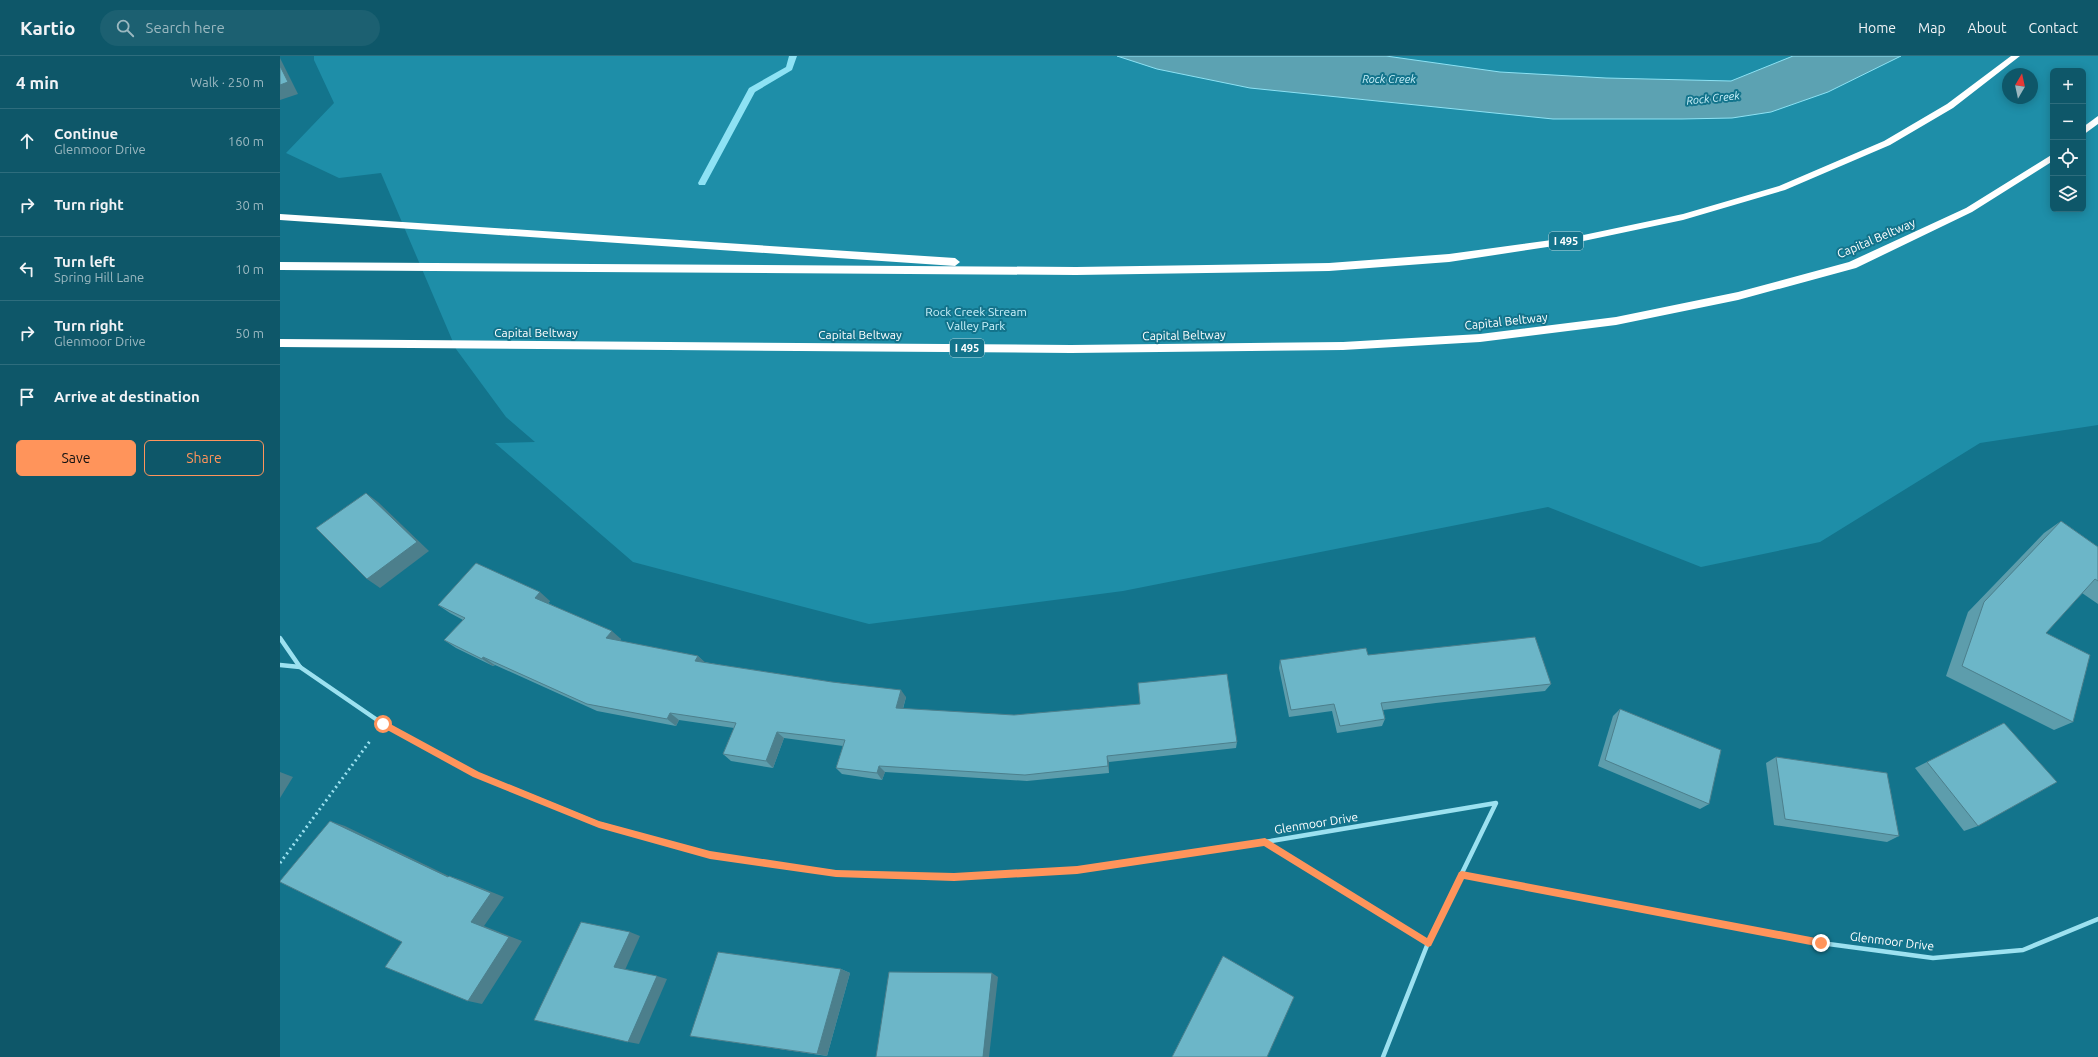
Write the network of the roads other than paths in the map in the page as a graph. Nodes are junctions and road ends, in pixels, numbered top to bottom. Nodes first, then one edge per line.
1 (2016, 56) edge
2 (2098, 119) edge
3 (2086, 129) edge
4 (2050, 159) edge
5 (280, 217) edge
6 (280, 266) edge
7 (1076, 271) junction
8 (280, 343) edge
9 (280, 638) edge
10 (280, 664) edge
11 (300, 667) junction
12 (1265, 842) junction
13 (1462, 874) junction
14 (2098, 919) edge
15 (1428, 943) junction
16 (1383, 1057) edge

1 - 7 highway, I 495
2 - 3 highway
4 - 8 highway, Capital Beltway / I 495
5 - 7 highway
6 - 7 highway, I 495
9 - 11 street, Glenmoor Drive
10 - 11 street
11 - 12 street, Glenmoor Drive
12 - 13 street, Glenmoor Drive
12 - 15 street
13 - 14 street, Glenmoor Drive
13 - 15 street
15 - 16 street

